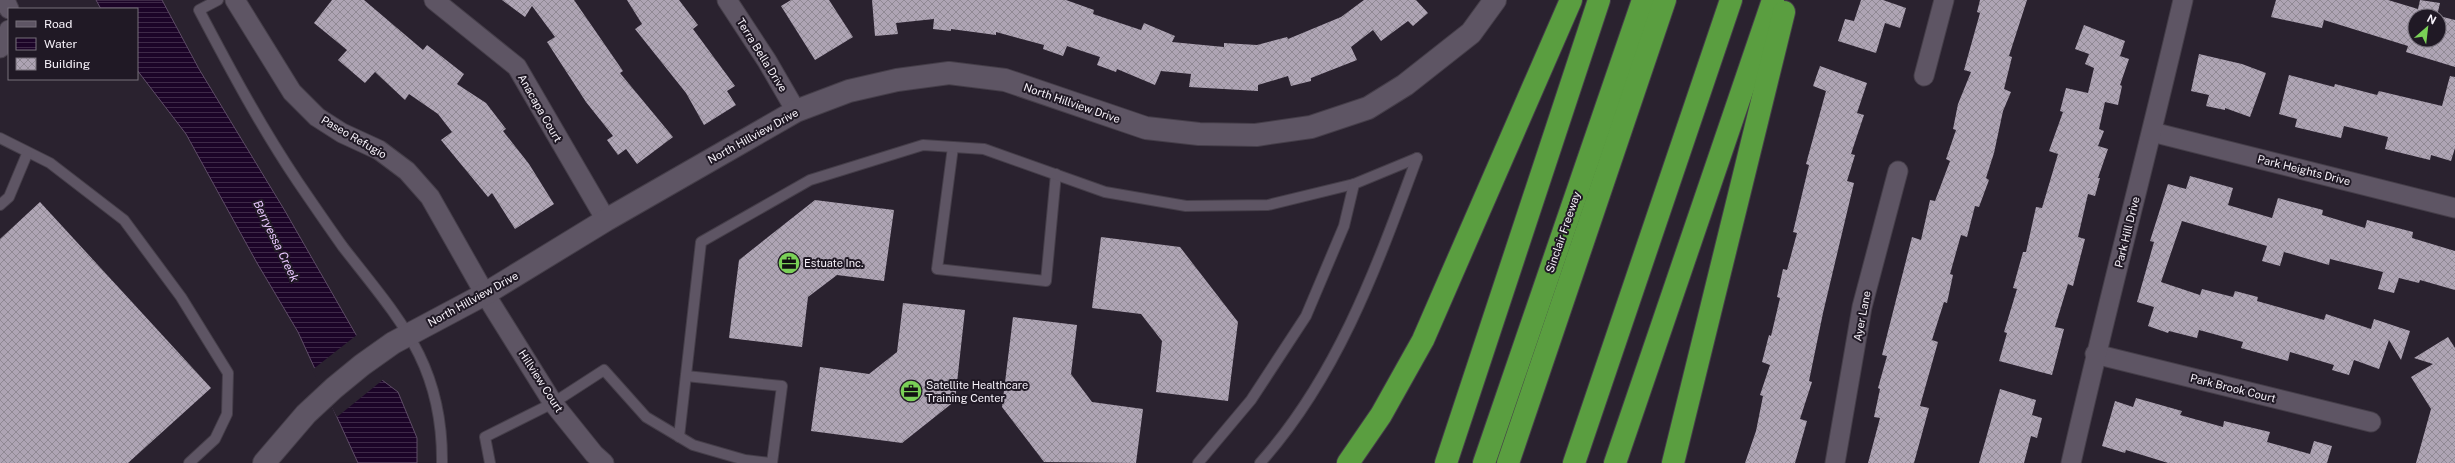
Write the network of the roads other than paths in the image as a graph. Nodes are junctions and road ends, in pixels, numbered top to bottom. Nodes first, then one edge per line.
1 (218, 0) edge
2 (235, 0) edge
3 (434, 0) edge
4 (727, 0) edge
5 (1495, 0) edge
6 (1571, 0) edge
7 (1599, 0) edge
8 (1643, 0) edge
9 (1665, 0) edge
10 (1732, 0) edge
11 (1773, 0) edge
12 (1787, 0) edge
13 (1944, 0) edge
14 (2183, 0) edge
15 (8, 34) edge
16 (0, 48) edge
17 (1924, 76) dead end
18 (796, 111) junction
19 (2152, 132) junction
20 (0, 138) edge
21 (953, 147) junction
22 (28, 154) junction
23 (1898, 172) dead end
24 (1056, 174) junction
25 (1354, 184) junction
26 (0, 205) edge
27 (2455, 208) edge
28 (606, 220) junction
29 (485, 294) junction
30 (401, 339) junction
31 (2095, 354) junction
32 (686, 376) junction
33 (554, 403) junction
34 (2371, 422) dead end
35 (679, 436) junction
36 (744, 461) edge
37 (189, 463) edge
38 (264, 463) edge
39 (442, 463) edge
40 (490, 463) edge
41 (604, 463) edge
42 (767, 463) edge
43 (772, 463) edge
44 (1198, 463) edge
45 (1260, 463) edge
46 (1348, 463) edge
47 (1446, 463) edge
48 (1484, 463) edge
49 (1508, 463) edge
50 (1574, 463) edge
51 (1615, 463) edge
52 (1673, 463) edge
53 (1834, 463) edge
54 (2071, 463) edge

1 - 30 lane
2 - 29 street, Paseo Refugio
3 - 28 street, Anacapa Court
4 - 18 street, Terra Bella Drive
5 - 18 street, North Hillview Drive
6 - 46 highway
7 - 47 highway
8 - 48 highway, Sinclair Freeway
9 - 49 highway
10 - 50 highway
11 - 51 highway
12 - 52 highway
13 - 17 street
14 - 19 street, Park Hill Drive
15 - 16 street
18 - 28 street, North Hillview Drive
19 - 27 street, Park Heights Drive
19 - 31 street, Park Hill Drive
20 - 22 lane
21 - 24 lane
21 - 24 lane
21 - 32 lane
22 - 26 lane
22 - 37 lane
23 - 53 street, Ayer Lane
24 - 25 lane
25 - 44 lane
25 - 45 lane
28 - 29 street, North Hillview Drive
29 - 30 street, North Hillview Drive
29 - 33 street, Hillview Court
30 - 38 street, North Hillview Drive
30 - 39 lane
31 - 34 street, Park Brook Court
31 - 54 street, Park Hill Drive
32 - 35 lane
32 - 43 lane
33 - 35 lane
33 - 40 lane
33 - 41 street, Hillview Court
35 - 36 lane
36 - 42 lane
42 - 43 lane

